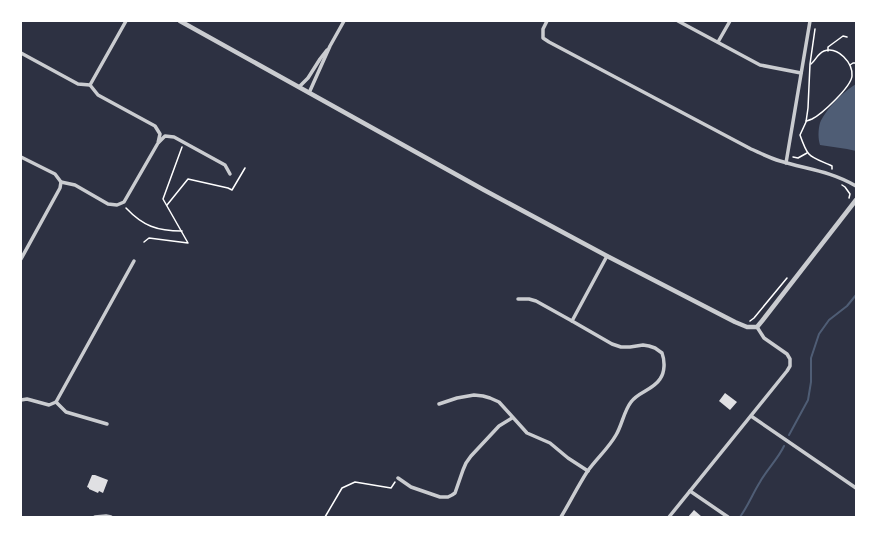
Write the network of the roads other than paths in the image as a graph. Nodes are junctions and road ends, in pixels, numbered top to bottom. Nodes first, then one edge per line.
1 (126, 21) edge
2 (180, 21) edge
3 (344, 21) edge
4 (547, 21) edge
5 (678, 21) edge
6 (730, 21) edge
7 (810, 21) edge
8 (718, 42) junction
9 (330, 46) junction
10 (21, 53) edge
11 (801, 73) junction
12 (90, 85) junction
13 (298, 87) junction
14 (309, 93) junction
15 (158, 143) junction
16 (21, 157) edge
17 (786, 163) junction
18 (230, 174) dead end
19 (61, 182) junction
20 (856, 186) edge
21 (856, 200) edge
22 (607, 256) junction
23 (21, 259) edge
24 (134, 261) dead end
25 (518, 299) dead end
26 (572, 321) junction
27 (757, 327) junction
28 (21, 400) edge
29 (56, 402) junction
30 (439, 404) dead end
31 (751, 416) junction
32 (512, 418) junction
33 (107, 424) dead end
34 (588, 471) junction
35 (398, 478) road end
36 (856, 488) edge
37 (690, 491) junction
38 (95, 517) edge
39 (111, 517) edge
40 (561, 517) edge
41 (669, 517) edge
42 (728, 517) edge

1 - 12 street
2 - 13 street
3 - 9 street
4 - 17 street
5 - 8 street
6 - 8 street
7 - 11 street
8 - 11 street
9 - 13 street
9 - 14 street
10 - 12 street
11 - 17 street
12 - 15 street
13 - 14 street
14 - 22 street
15 - 18 street
15 - 19 street
16 - 19 street
17 - 20 street
19 - 23 street
21 - 27 street
22 - 26 street
22 - 27 street
24 - 29 street
25 - 26 street
26 - 34 street
27 - 31 street
28 - 29 street
29 - 33 street
30 - 32 street
31 - 36 street
31 - 37 street
32 - 34 street
32 - 35 street
34 - 40 street
37 - 41 street
37 - 42 street
38 - 39 street

